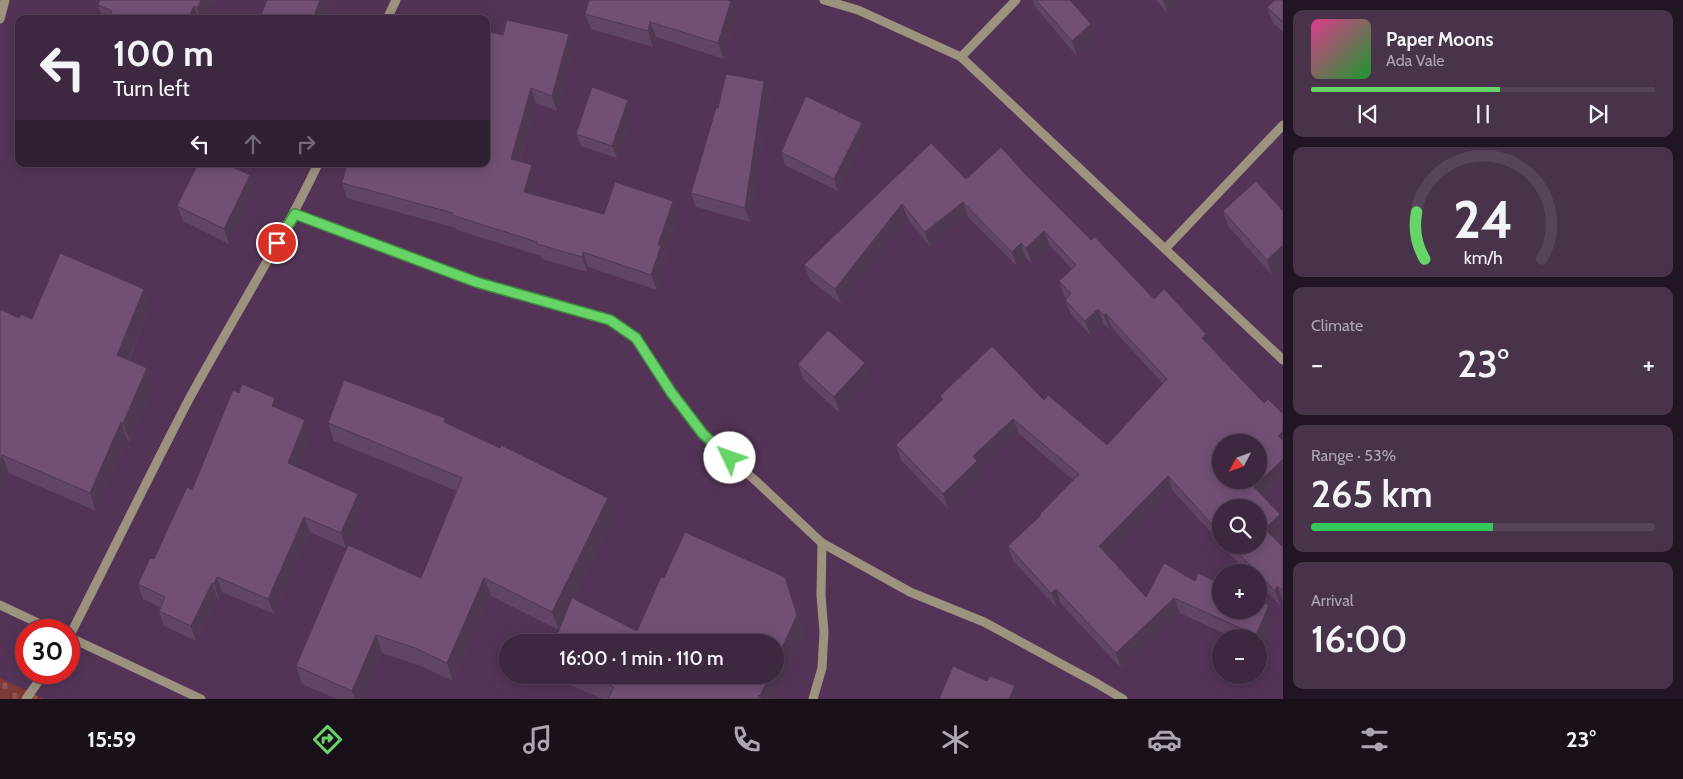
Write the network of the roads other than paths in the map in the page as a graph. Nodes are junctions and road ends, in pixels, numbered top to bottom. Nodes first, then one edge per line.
1 (5, 0) edge
2 (396, 0) edge
3 (824, 0) edge
4 (1016, 0) edge
5 (389, 15) edge
6 (0, 19) edge
7 (961, 57) junction
8 (1283, 125) edge
9 (317, 167) edge
10 (295, 214) junction
11 (1165, 249) junction
12 (1283, 360) edge
13 (822, 544) junction
14 (0, 605) edge
15 (30, 619) edge
16 (78, 619) edge
17 (80, 642) edge
18 (37, 684) edge
19 (26, 699) edge
20 (201, 699) edge
21 (813, 699) edge
22 (1123, 699) edge

1 - 6 street
2 - 5 street
3 - 7 street
4 - 7 street
7 - 11 street
8 - 11 street
9 - 10 street
10 - 13 street
10 - 16 street
11 - 12 street
13 - 21 street
13 - 22 street
14 - 15 street
17 - 20 street
18 - 19 street

